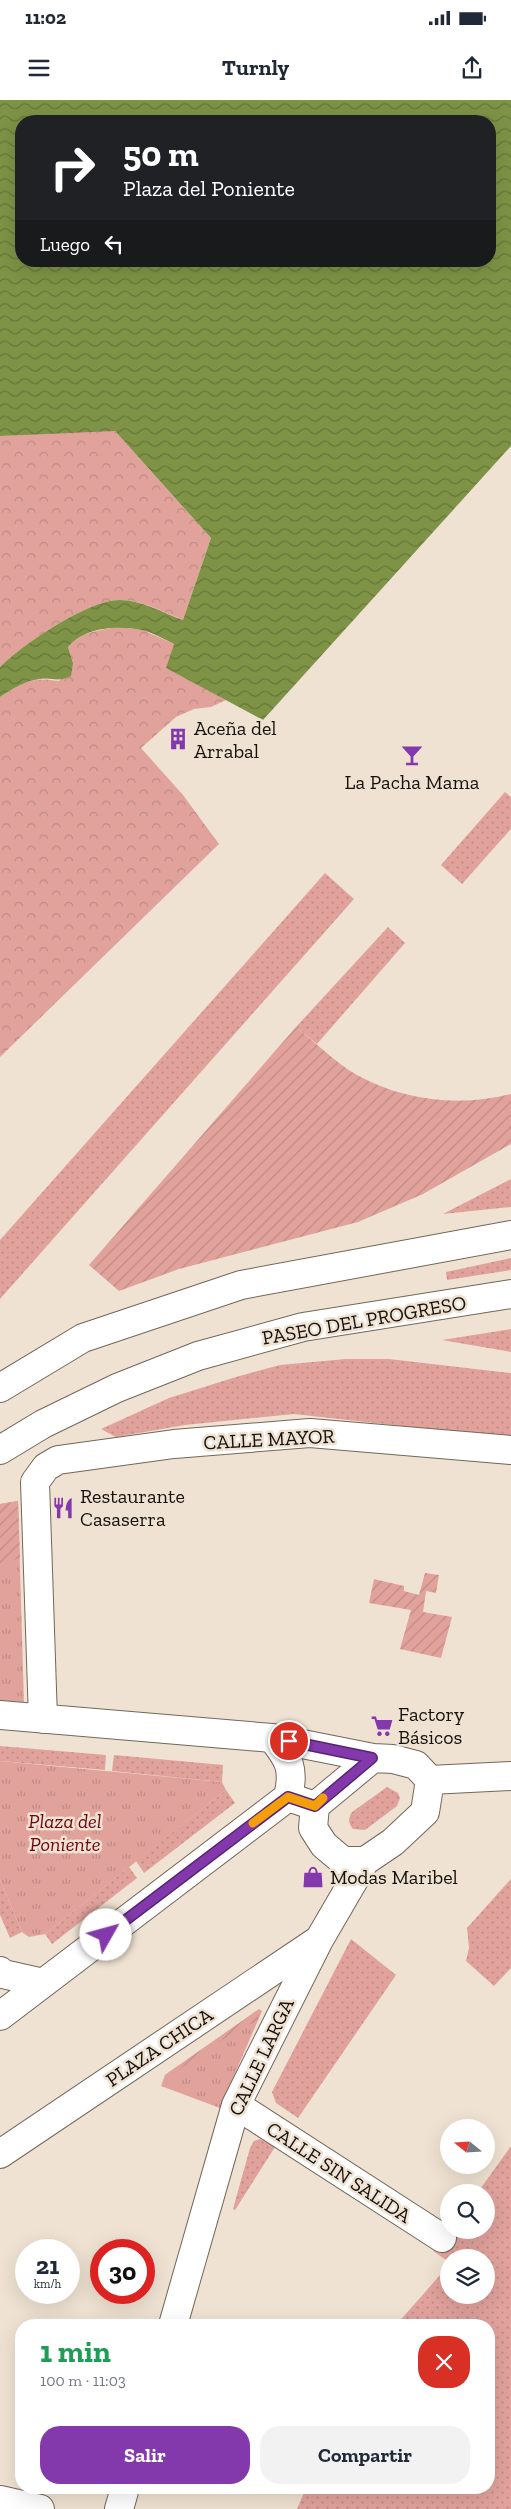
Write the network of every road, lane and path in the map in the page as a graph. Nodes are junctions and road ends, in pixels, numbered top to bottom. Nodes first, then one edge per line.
1 (511, 1235) edge
2 (511, 1294) edge
3 (0, 1388) edge
4 (0, 1450) edge
5 (511, 1450) edge
6 (0, 1716) edge
7 (44, 1719) junction
8 (272, 1738) junction
9 (372, 1758) junction
10 (511, 1776) edge
11 (430, 1780) junction
12 (288, 1797) junction
13 (315, 1806) junction
14 (365, 1861) junction
15 (318, 1940) junction
16 (0, 1971) edge
17 (43, 1983) junction
18 (0, 2016) edge
19 (236, 2105) junction
20 (0, 2154) edge
21 (440, 2237) edge
22 (175, 2319) edge
23 (124, 2494) edge
24 (0, 2500) edge
25 (40, 2509) edge
26 (119, 2509) edge

1 - 3 main road
2 - 4 main road, PASEO DEL PROGRESO
5 - 7 main road, CALLE MAYOR
6 - 7 main road
7 - 8 main road
8 - 9 main road
8 - 12 main road
9 - 11 main road
9 - 13 main road
10 - 11 main road
11 - 14 main road
12 - 13 main road
12 - 17 main road
13 - 14 main road
14 - 15 main road, CALLE LARGA
15 - 19 main road, CALLE LARGA
15 - 20 main road, PLAZA CHICA
16 - 17 main road
17 - 18 main road
19 - 21 main road, CALLE SIN SALIDA
19 - 22 main road, CALLE LARGA
23 - 26 main road
24 - 25 main road

